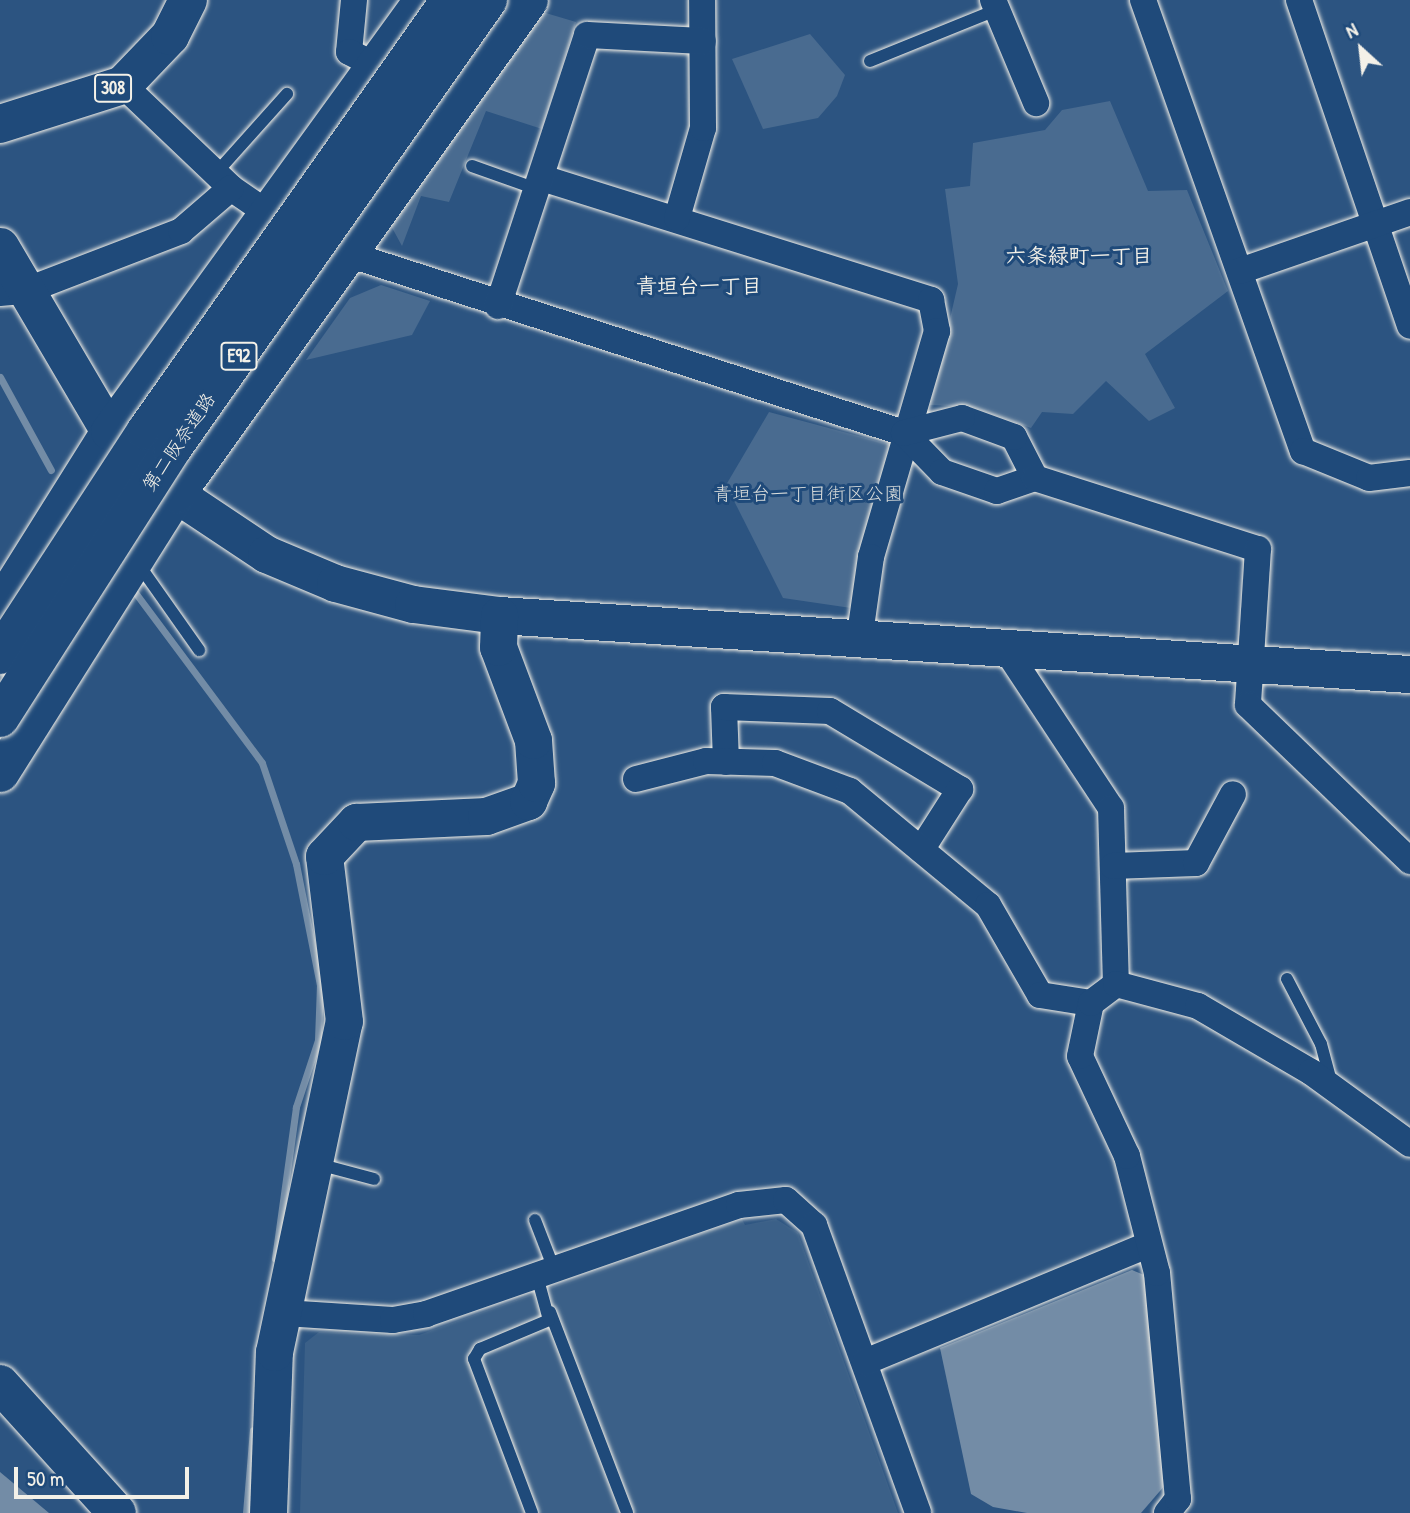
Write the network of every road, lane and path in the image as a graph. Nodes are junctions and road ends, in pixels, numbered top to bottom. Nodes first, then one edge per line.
1 (188, 0) edge
2 (354, 0) edge
3 (422, 0) edge
4 (450, 0) edge
5 (488, 0) edge
6 (529, 0) edge
7 (702, 0) edge
8 (1143, 0) edge
9 (1299, 0) edge
10 (993, 5) edge
11 (703, 41) junction
12 (870, 61) dead end
13 (376, 66) junction
14 (123, 85) junction
15 (287, 94) dead end
16 (1036, 103) dead end
17 (0, 124) edge
18 (472, 166) dead end
19 (224, 180) junction
20 (539, 184) junction
21 (1410, 212) edge
22 (265, 214) junction
23 (677, 218) junction
24 (1374, 225) junction
25 (0, 246) edge
26 (346, 257) junction
27 (1240, 271) junction
28 (13, 292) edge
29 (498, 306) junction
30 (1410, 326) edge
31 (109, 430) junction
32 (904, 433) junction
33 (1410, 473) edge
34 (1035, 478) junction
35 (176, 494) junction
36 (136, 561) junction
37 (0, 605) edge
38 (499, 615) junction
39 (859, 641) junction
40 (199, 650) dead end
41 (1007, 651) junction
42 (0, 655) edge
43 (1247, 667) junction
44 (1410, 674) edge
45 (0, 719) edge
46 (726, 762) junction
47 (0, 773) edge
48 (636, 779) dead end
49 (1233, 794) dead end
50 (921, 850) junction
51 (1410, 861) edge
52 (1113, 866) junction
53 (1287, 979) dead end
54 (1116, 984) junction
55 (1091, 1003) junction
56 (1333, 1088) junction
57 (1410, 1144) edge
58 (311, 1163) junction
59 (374, 1179) dead end
60 (535, 1220) dead end
61 (1148, 1245) junction
62 (546, 1273) junction
63 (550, 1312) junction
64 (283, 1325) junction
65 (865, 1362) junction
66 (0, 1384) edge
67 (117, 1513) edge
68 (268, 1513) edge
69 (282, 1513) edge
70 (532, 1513) edge
71 (627, 1513) edge
72 (918, 1513) edge
73 (1167, 1513) edge

1 - 14 main road, 308
2 - 13 street
3 - 13 street
4 - 42 main road, 第二阪奈道路 / E92, bridge
5 - 45 main road, 第二阪奈道路 / E92, bridge
6 - 26 street
7 - 11 street
8 - 27 street
9 - 24 street
10 - 12 lane
10 - 16 street
11 - 20 street
11 - 23 street
13 - 22 street
14 - 17 main road, 308
14 - 19 street
15 - 19 lane
18 - 20 lane
19 - 22 street
19 - 28 street
20 - 23 street
20 - 29 street
21 - 24 street
22 - 26 street
22 - 31 street
23 - 32 street
24 - 27 street
24 - 30 street
25 - 28 street
26 - 29 street
26 - 35 street
27 - 33 street
28 - 31 street
29 - 32 street
31 - 35 street
31 - 37 street
32 - 34 street
32 - 34 street
32 - 39 street
34 - 43 street
35 - 36 street
35 - 38 street
36 - 40 lane
36 - 47 street
38 - 39 street
38 - 58 street
39 - 41 street
41 - 43 street
41 - 52 street
43 - 44 street
43 - 51 street
46 - 48 street
46 - 50 street
46 - 50 street
49 - 52 street
50 - 55 street
52 - 54 street
53 - 56 lane
54 - 55 street
54 - 56 street
55 - 61 street
56 - 57 street
58 - 59 lane
58 - 64 street
60 - 62 lane
61 - 65 street
61 - 73 street
62 - 63 lane
62 - 64 street
62 - 65 street
63 - 70 lane
63 - 71 lane
64 - 68 street
64 - 69 street
65 - 72 street
66 - 67 main road

